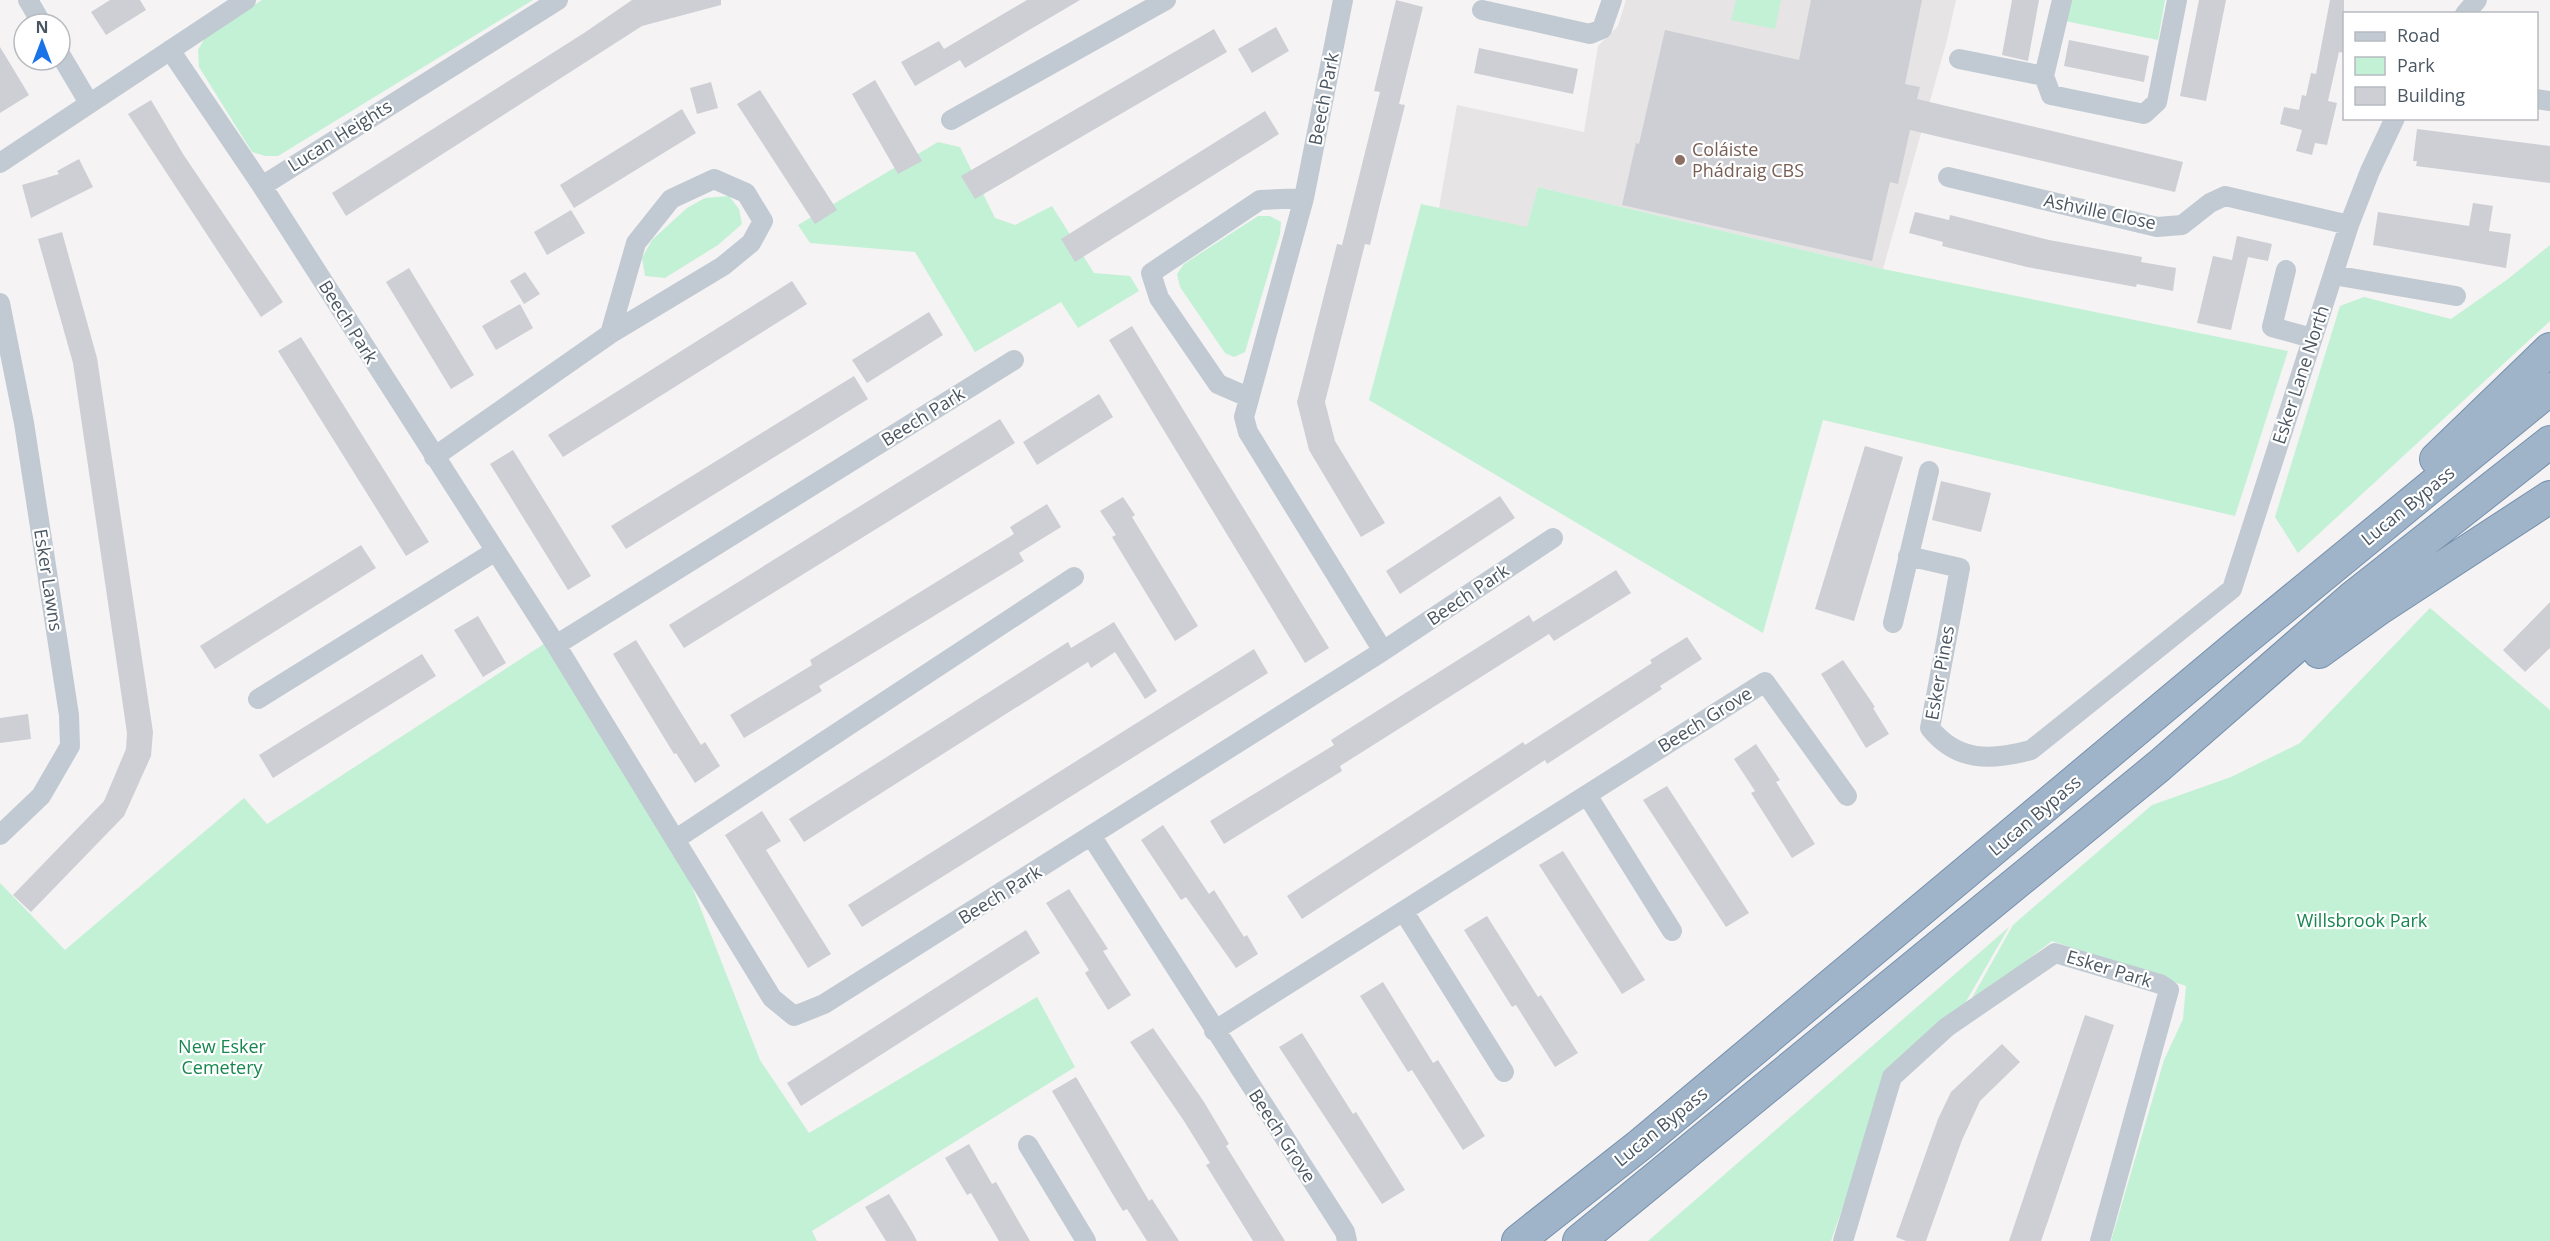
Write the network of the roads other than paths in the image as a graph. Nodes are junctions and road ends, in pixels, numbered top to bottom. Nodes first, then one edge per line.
1 (246, 0) edge
2 (558, 0) edge
3 (1166, 0) edge
4 (1343, 0) edge
5 (1612, 0) edge
6 (2062, 0) edge
7 (2177, 0) edge
8 (2477, 0) edge
9 (1482, 10) dead end
10 (2467, 12) edge
11 (170, 50) junction
12 (1959, 58) dead end
13 (71, 72) edge
14 (2044, 76) junction
15 (89, 103) junction
16 (951, 120) dead end
17 (2394, 120) edge
18 (0, 163) edge
19 (1948, 177) dead end
20 (262, 186) junction
21 (1304, 198) junction
22 (2349, 225) junction
23 (2286, 270) dead end
24 (2333, 275) junction
25 (2456, 296) dead end
26 (0, 303) edge
27 (610, 334) junction
28 (2312, 338) junction
29 (2550, 349) edge
30 (1014, 360) dead end
31 (2550, 389) edge
32 (1248, 397) junction
33 (2550, 442) edge
34 (434, 457) junction
35 (1929, 471) dead end
36 (2550, 498) edge
37 (1553, 538) dead end
38 (494, 552) junction
39 (1908, 556) junction
40 (1074, 577) dead end
41 (2193, 620) joint
42 (1893, 623) dead end
43 (2239, 644) junction
44 (556, 645) junction
45 (1383, 651) junction
46 (258, 699) dead end
47 (2159, 766) junction
48 (1587, 795) junction
49 (1846, 795) dead end
50 (0, 835) edge
51 (1092, 837) junction
52 (676, 838) junction
53 (1404, 912) junction
54 (1672, 931) dead end
55 (1214, 1031) junction
56 (1504, 1072) dead end
57 (1028, 1144) dead end
58 (1086, 1241) edge
59 (1347, 1241) edge
60 (1518, 1241) edge
61 (1579, 1241) edge
62 (1843, 1241) edge
63 (2100, 1241) edge

1 - 11 street
2 - 20 street, Lucan Heights
3 - 16 street
4 - 21 street, Beech Park
5 - 9 street
6 - 14 street
7 - 14 street
8 - 10 street
11 - 15 street
11 - 20 street
12 - 14 street
13 - 15 street
15 - 18 street
17 - 22 street, Esker Lane North
19 - 22 street, Ashville Close
20 - 34 street, Beech Park
21 - 32 street, Beech Park
21 - 32 street
22 - 24 street, Esker Lane North
23 - 28 street
24 - 25 street
24 - 28 street, Esker Lane North
26 - 50 street, Esker Lawns
27 - 27 street
27 - 34 street
28 - 41 street, Esker Lane North
29 - 43 highway
30 - 44 street, Beech Park
31 - 43 highway, Lucan Bypass
32 - 45 street, Beech Park
33 - 47 highway, Lucan Bypass
34 - 38 street, Beech Park
35 - 39 street
36 - 47 highway
37 - 45 street, Beech Park
38 - 44 street, Beech Park
38 - 46 street
39 - 41 street, Esker Pines
39 - 42 street
40 - 52 street
43 - 60 highway, Lucan Bypass
44 - 52 street, Beech Park
45 - 51 street, Beech Park
47 - 61 highway, Lucan Bypass
48 - 49 street, Beech Grove
48 - 53 street, Beech Grove
48 - 54 street
51 - 52 street, Beech Park
51 - 55 street, Beech Grove
53 - 55 street, Beech Grove
53 - 56 street
55 - 59 street, Beech Grove
57 - 58 street
62 - 63 street, Esker Park

